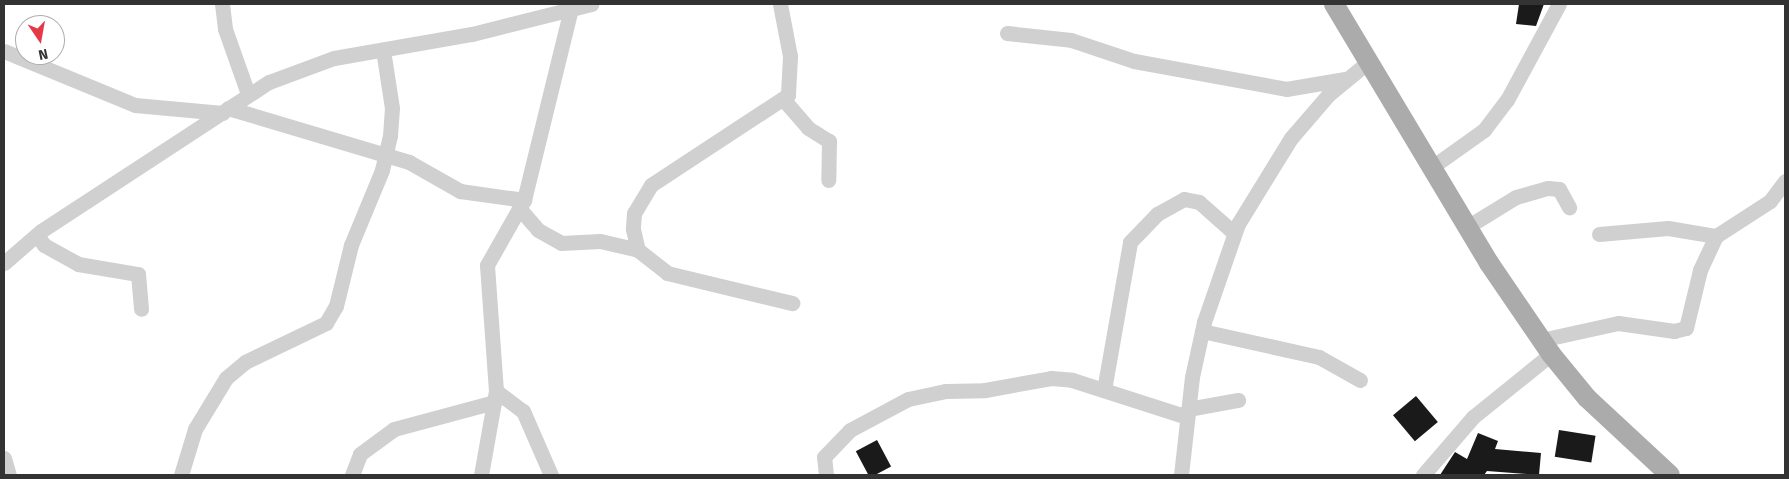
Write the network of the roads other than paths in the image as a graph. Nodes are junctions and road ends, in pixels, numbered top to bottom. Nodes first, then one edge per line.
1 (222, 4) edge
2 (591, 4) edge
3 (780, 4) edge
4 (1334, 4) edge
5 (1559, 4) edge
6 (571, 6) edge
7 (1007, 34) dead end
8 (383, 50) junction
9 (4, 51) edge
10 (1368, 62) junction
11 (1344, 79) junction
12 (248, 94) junction
13 (783, 100) junction
14 (225, 111) junction
15 (386, 156) junction
16 (1432, 167) junction
17 (828, 180) dead end
18 (1785, 181) edge
19 (521, 204) junction
20 (1569, 207) dead end
21 (1467, 227) junction
22 (1234, 233) junction
23 (37, 234) junction
24 (1599, 234) dead end
25 (1716, 236) junction
26 (638, 250) junction
27 (4, 263) edge
28 (792, 303) dead end
29 (141, 309) dead end
30 (1202, 331) junction
31 (1546, 347) junction
32 (1360, 380) dead end
33 (1104, 390) junction
34 (495, 397) junction
35 (1238, 400) dead end
36 (1188, 413) junction
37 (4, 458) edge
38 (9, 475) edge
39 (181, 475) edge
40 (352, 475) edge
41 (481, 475) edge
42 (551, 475) edge
43 (826, 475) edge
44 (1181, 475) edge
45 (1423, 475) edge
46 (1670, 475) edge

1 - 12 street
2 - 6 street
3 - 13 street
4 - 10 main road
5 - 16 street
6 - 8 street
6 - 19 street
7 - 11 street
8 - 12 street
8 - 15 street
9 - 14 street
10 - 11 street
10 - 16 main road
11 - 22 street
12 - 14 street
13 - 17 street
13 - 26 street
14 - 15 street
14 - 23 street
15 - 19 street
15 - 39 street
16 - 21 main road
18 - 25 street
19 - 26 street
19 - 34 street
20 - 21 street
21 - 31 main road
22 - 30 street
22 - 33 street
23 - 27 street
23 - 29 street
24 - 25 street
25 - 31 street
26 - 28 street
30 - 32 street
30 - 36 street
31 - 45 street
31 - 46 main road
33 - 36 street
33 - 43 street
34 - 40 street
34 - 41 street
34 - 42 street
35 - 36 street
36 - 44 street
37 - 38 street

